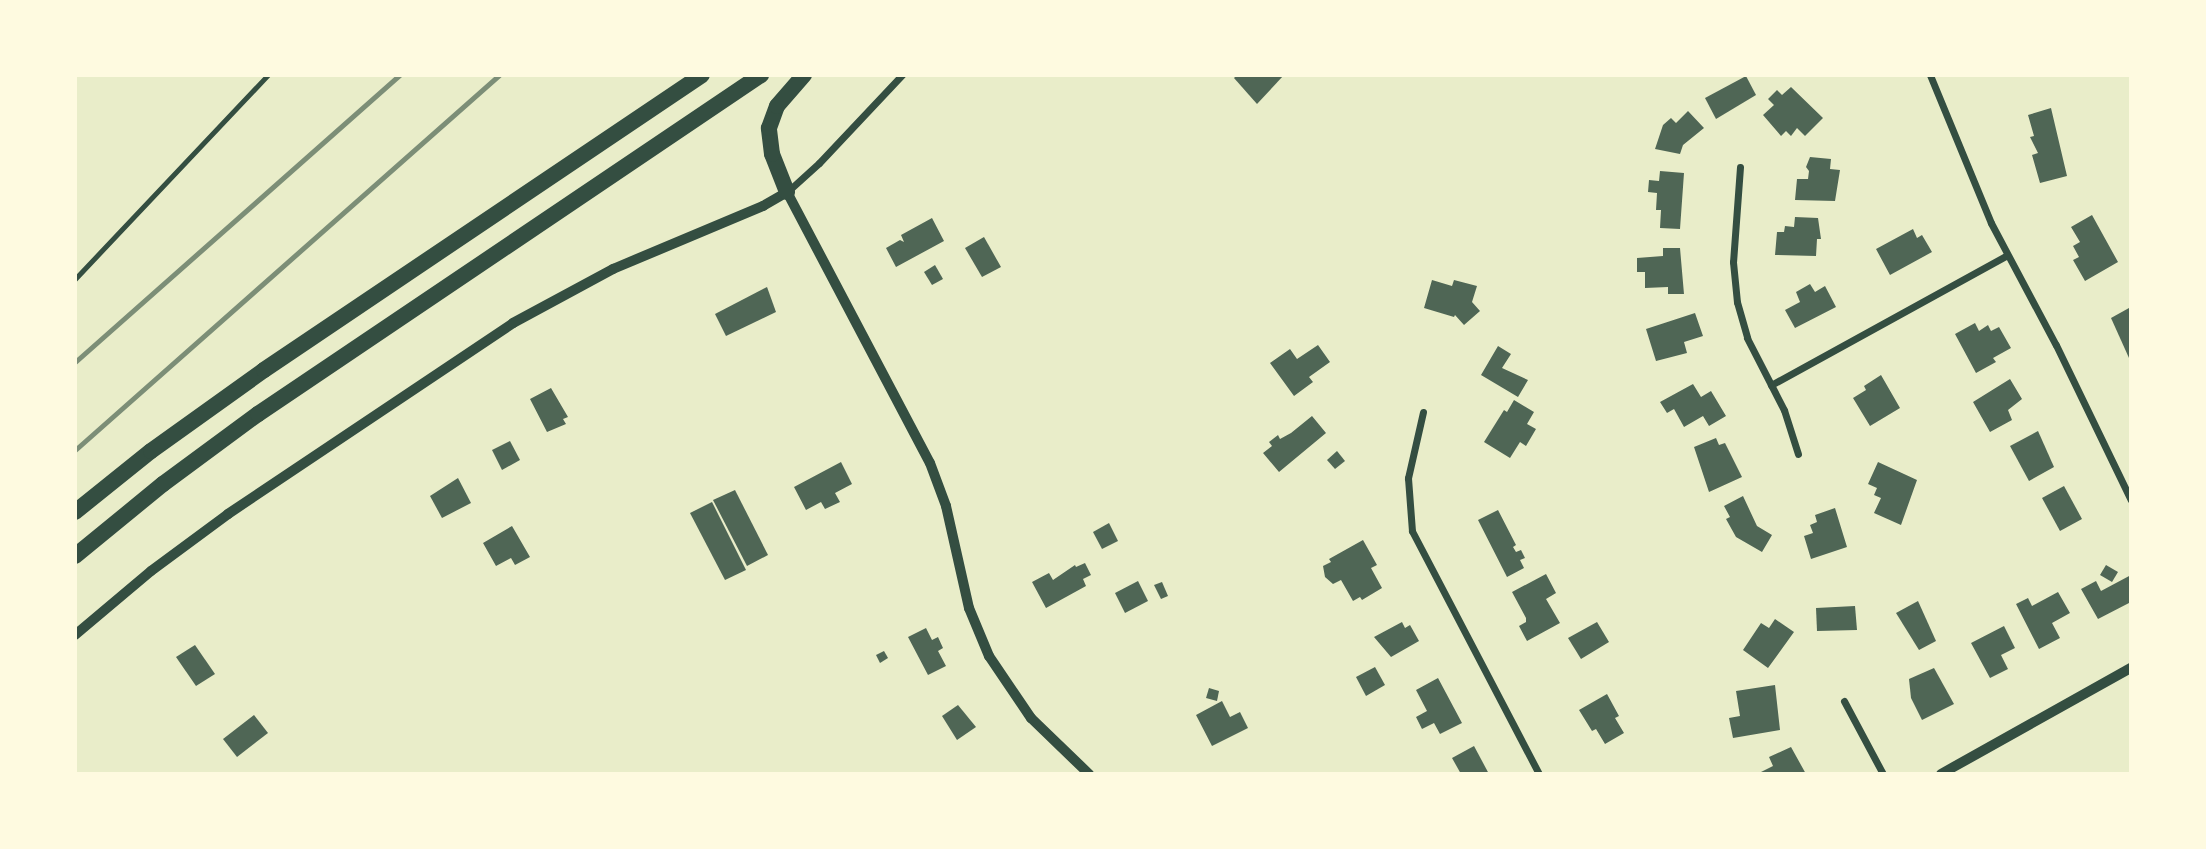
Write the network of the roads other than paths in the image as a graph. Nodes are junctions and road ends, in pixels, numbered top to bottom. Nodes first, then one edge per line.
1 (268, 75) edge
2 (702, 75) edge
3 (761, 75) edge
4 (804, 75) edge
5 (902, 75) edge
6 (1930, 75) edge
7 (1740, 167) dead end
8 (787, 192) junction
9 (2007, 255) junction
10 (75, 279) edge
11 (1771, 385) junction
12 (1423, 412) dead end
13 (1798, 454) dead end
14 (2131, 500) edge
15 (75, 512) edge
16 (75, 556) edge
17 (75, 635) edge
18 (2131, 668) edge
19 (1844, 701) dead end
20 (1089, 774) edge
21 (1539, 774) edge
22 (1883, 774) edge
23 (1941, 774) edge

1 - 10 lane
2 - 15 highway
3 - 16 highway
4 - 8 highway
5 - 8 street
6 - 9 street
7 - 11 street
8 - 17 street
8 - 20 street
9 - 11 street
9 - 14 street
11 - 13 street
12 - 21 street
18 - 23 street
19 - 22 street

